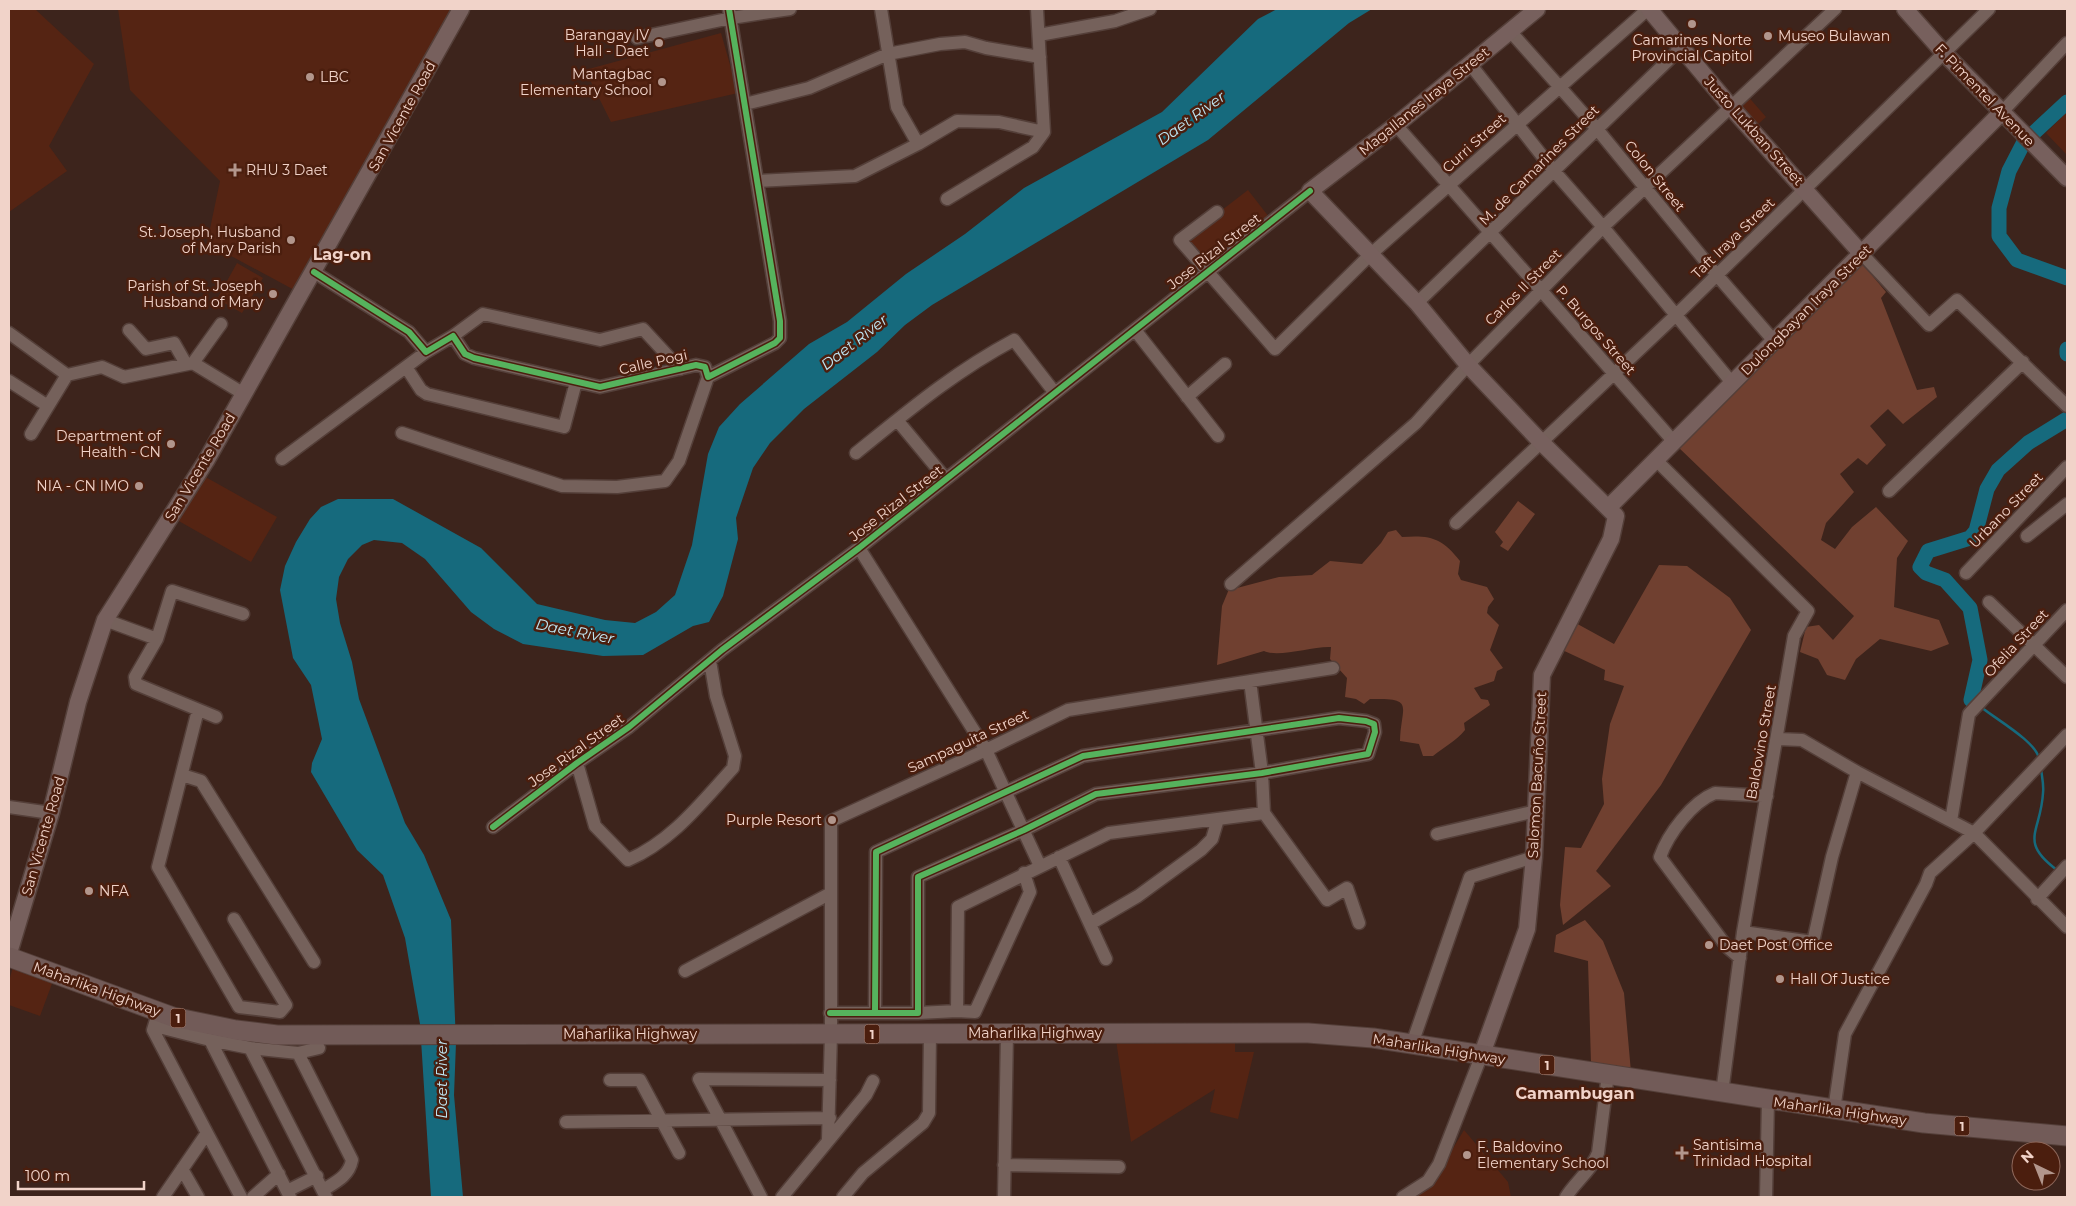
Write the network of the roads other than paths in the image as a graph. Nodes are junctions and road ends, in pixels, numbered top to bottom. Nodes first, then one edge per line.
1 (461, 9) edge
2 (790, 9) edge
3 (881, 9) edge
4 (1037, 9) edge
5 (1150, 9) edge
6 (1537, 9) edge
7 (1648, 9) edge
8 (1835, 9) edge
9 (1905, 9) edge
10 (1989, 9) edge
11 (730, 13) edge
12 (1510, 31) junction
13 (1039, 35) junction
14 (637, 38) dead end
15 (2067, 42) edge
16 (1681, 48) junction
17 (1944, 53) junction
18 (888, 54) junction
19 (1040, 57) junction
20 (1470, 64) junction
21 (1558, 87) junction
22 (745, 104) junction
23 (1730, 106) junction
24 (2002, 112) junction
25 (1518, 123) junction
26 (1396, 125) junction
27 (1597, 129) junction
28 (1044, 132) junction
29 (918, 144) junction
30 (1554, 171) junction
31 (2067, 178) edge
32 (757, 181) junction
33 (1449, 186) junction
34 (1645, 187) junction
35 (1806, 189) junction
36 (1310, 191) junction
37 (946, 199) dead end
38 (1216, 212) dead end
39 (1604, 227) junction
40 (1491, 234) junction
41 (1371, 254) junction
42 (1861, 254) junction
43 (314, 272) junction
44 (1207, 272) junction
45 (1716, 274) junction
46 (1540, 290) junction
47 (1418, 303) junction
48 (1676, 315) junction
49 (220, 324) dead end
50 (129, 330) dead end
51 (1135, 330) junction
52 (9, 333) edge
53 (453, 336) junction
54 (1774, 341) junction
55 (426, 352) junction
56 (2023, 362) junction
57 (190, 363) junction
58 (1226, 364) dead end
59 (1468, 364) junction
60 (406, 367) junction
61 (680, 368) junction
62 (67, 374) junction
63 (1614, 374) junction
64 (708, 377) junction
65 (9, 381) edge
66 (576, 382) junction
67 (1733, 384) junction
68 (1055, 393) junction
69 (244, 394) junction
70 (1187, 397) junction
71 (2065, 404) edge
72 (48, 406) junction
73 (897, 420) junction
74 (31, 434) dead end
75 (402, 434) dead end
76 (1218, 436) dead end
77 (1541, 442) junction
78 (1674, 442) junction
79 (856, 454) dead end
80 (282, 459) dead end
81 (1656, 460) junction
82 (2067, 467) edge
83 (946, 479) junction
84 (1889, 491) dead end
85 (2067, 504) edge
86 (1609, 507) junction
87 (1456, 523) dead end
88 (2028, 536) dead end
89 (859, 548) junction
90 (1966, 573) dead end
91 (1231, 584) dead end
92 (1989, 602) dead end
93 (2067, 610) edge
94 (243, 614) dead end
95 (105, 620) junction
96 (157, 638) junction
97 (2035, 645) junction
98 (710, 661) junction
99 (1333, 668) dead end
100 (2067, 677) edge
101 (1250, 681) junction
102 (198, 710) junction
103 (216, 717) dead end
104 (1255, 731) junction
105 (2067, 735) edge
106 (1777, 739) junction
107 (986, 750) junction
108 (577, 763) junction
109 (1857, 772) junction
110 (1262, 773) junction
111 (182, 775) junction
112 (1007, 792) junction
113 (1767, 796) junction
114 (9, 807) edge
115 (1536, 811) junction
116 (51, 813) junction
117 (1264, 813) junction
118 (1218, 819) junction
119 (1951, 822) junction
120 (493, 827) dead end
121 (1024, 830) junction
122 (1974, 833) junction
123 (1437, 834) dead end
124 (1059, 857) junction
125 (1534, 857) junction
126 (1040, 866) junction
127 (2067, 867) edge
128 (1024, 873) junction
129 (830, 893) junction
130 (2037, 899) junction
131 (234, 919) dead end
132 (1359, 923) dead end
133 (1090, 924) junction
134 (2067, 927) edge
135 (1744, 932) junction
136 (9, 955) edge
137 (1740, 958) junction
138 (1106, 959) dead end
139 (314, 962) dead end
140 (685, 970) dead end
141 (957, 1011) junction
142 (875, 1013) junction
143 (918, 1013) junction
144 (830, 1014) junction
145 (157, 1019) junction
146 (930, 1033) junction
147 (1007, 1033) junction
148 (831, 1034) junction
149 (210, 1040) junction
150 (1412, 1044) junction
151 (250, 1048) junction
152 (320, 1048) dead end
153 (298, 1053) junction
154 (1482, 1054) junction
155 (1608, 1074) junction
156 (610, 1080) dead end
157 (830, 1080) junction
158 (873, 1081) dead end
159 (1722, 1093) junction
160 (1768, 1100) junction
161 (1834, 1110) junction
162 (830, 1118) junction
163 (660, 1120) junction
164 (719, 1120) junction
165 (566, 1122) dead end
166 (207, 1133) junction
167 (2067, 1136) edge
168 (828, 1139) junction
169 (680, 1153) dead end
170 (1004, 1165) junction
171 (1119, 1167) dead end
172 (182, 1169) junction
173 (280, 1174) junction
174 (317, 1176) junction
175 (288, 1194) edge
176 (325, 1194) edge
177 (163, 1197) edge
178 (198, 1197) edge
179 (241, 1197) edge
180 (253, 1197) edge
181 (761, 1197) edge
182 (782, 1197) edge
183 (843, 1197) edge
184 (1004, 1197) edge
185 (1403, 1197) edge
186 (1566, 1197) edge
187 (1766, 1197) edge

1 - 43 main road, San Vicente Road
2 - 11 street
3 - 18 street
4 - 13 street
5 - 13 street
6 - 12 main road, Magallanes Iraya Street
7 - 16 main road, Justo Lukban Street
7 - 21 street, Curri Street
8 - 23 street, Carlos II Street
9 - 17 main road, F. Pimentel Avenue
10 - 17 street, Taft Iraya Street
11 - 14 street
11 - 22 street
12 - 20 main road, Magallanes Iraya Street
12 - 21 street, Colon Street
13 - 19 street
15 - 24 street
16 - 23 main road, Justo Lukban Street
16 - 27 street, M. de Camarines Street
17 - 24 main road, F. Pimentel Avenue
17 - 35 street, Taft Iraya Street
18 - 19 street
18 - 22 street
18 - 29 street
19 - 28 street
20 - 25 street
20 - 26 main road, Magallanes Iraya Street
21 - 25 street, Curri Street
21 - 27 street, Colon Street
22 - 32 street
23 - 34 street, Carlos II Street
23 - 35 main road, Justo Lukban Street
24 - 31 main road, F. Pimentel Avenue
24 - 42 main road, Dulongbayan Iraya Street
25 - 30 street
25 - 33 street, Curri Street
26 - 33 street, P. Burgos Street
26 - 36 main road, Magallanes Iraya Street
27 - 30 street, M. de Camarines Street
27 - 34 street, Colon Street
28 - 29 street
28 - 37 street
29 - 32 street
30 - 39 street
30 - 40 street, M. de Camarines Street
32 - 64 street
33 - 40 street, P. Burgos Street
33 - 41 street, Curri Street
34 - 39 street, Carlos II Street
34 - 45 street, Colon Street
35 - 42 main road, Justo Lukban Street
35 - 45 street, Taft Iraya Street
36 - 41 main road
36 - 44 street, Jose Rizal Street
38 - 44 street
39 - 46 street, Carlos II Street
39 - 48 street
40 - 46 street, P. Burgos Street
40 - 47 street, M. de Camarines Street
41 - 44 street, Curri Street
41 - 47 main road
42 - 54 main road, Dulongbayan Iraya Street
42 - 56 street
43 - 55 street
43 - 69 main road, San Vicente Road
44 - 51 street, Jose Rizal Street
45 - 48 street, Taft Iraya Street
45 - 54 street, Colon Street
46 - 59 street, Carlos II Street
46 - 63 street, P. Burgos Street
47 - 59 main road
48 - 63 street, Taft Iraya Street
48 - 67 street
49 - 57 street
50 - 57 street
51 - 68 street, Jose Rizal Street
51 - 70 street
52 - 62 street
53 - 55 street
53 - 61 street
53 - 66 street, Calle Pogi
54 - 67 main road, Dulongbayan Iraya Street
55 - 60 street
56 - 71 street
56 - 84 street
57 - 62 street
57 - 69 street
58 - 70 street
59 - 77 main road
59 - 91 street, Carlos II Street
60 - 66 street
60 - 80 street
61 - 64 street, Calle Pogi
61 - 66 street, Calle Pogi
62 - 72 street
63 - 77 street, Taft Iraya Street
63 - 78 street, P. Burgos Street
64 - 75 street
65 - 72 street
67 - 78 main road, Dulongbayan Iraya Street
68 - 73 street
68 - 83 street, Jose Rizal Street
69 - 95 main road, San Vicente Road
70 - 76 street
72 - 74 street
73 - 79 street
73 - 83 street
77 - 86 main road
77 - 87 street, Taft Iraya Street
78 - 81 main road, Dulongbayan Iraya Street
81 - 86 main road, Dulongbayan Iraya Street
81 - 106 street, Baldovino Street
82 - 90 street, Urbano Street
83 - 89 street, Jose Rizal Street
85 - 88 street
86 - 115 main road, Salomon Bacuño Street
89 - 98 street, Jose Rizal Street
89 - 107 street
92 - 97 street
93 - 97 street, Ofelia Street
94 - 96 street
95 - 96 street
95 - 116 main road, San Vicente Road
96 - 102 street
97 - 100 street
97 - 119 street, Ofelia Street
98 - 108 street, Jose Rizal Street
98 - 108 street
99 - 101 street, Sampaguita Street
101 - 104 street
101 - 107 street, Sampaguita Street
102 - 103 street
102 - 111 street
104 - 110 street
104 - 110 street
104 - 112 street
105 - 122 street
106 - 109 street
106 - 113 street, Baldovino Street
107 - 112 street
107 - 129 street, Sampaguita Street
108 - 120 street, Jose Rizal Street
109 - 119 street
109 - 135 street
110 - 117 street
110 - 121 street
111 - 131 street
111 - 139 street
112 - 121 street
112 - 142 street
113 - 135 street, Baldovino Street
113 - 137 street
114 - 116 street
115 - 123 street
115 - 125 main road, Salomon Bacuño Street
116 - 136 main road, San Vicente Road
117 - 118 street
117 - 132 street
118 - 124 street
118 - 133 street
119 - 122 street
121 - 126 street
121 - 143 street
122 - 130 street
122 - 161 street
124 - 126 street
124 - 133 street
125 - 150 street
125 - 154 main road, Salomon Bacuño Street
126 - 128 street
127 - 130 street
128 - 141 street
128 - 141 street
129 - 140 street
129 - 144 street, Sampaguita Street
130 - 134 street
133 - 138 street
135 - 137 street, Baldovino Street
136 - 145 highway, Maharlika Highway / 1
137 - 159 street, Baldovino Street
141 - 143 street
142 - 143 street
142 - 144 street
144 - 148 street, Sampaguita Street
145 - 148 highway, Maharlika Highway / 1
145 - 149 street
145 - 166 street
146 - 147 highway, Maharlika Highway / 1
146 - 148 highway, Maharlika Highway / 1
146 - 183 street
147 - 150 highway, Maharlika Highway / 1
147 - 170 street
148 - 157 street, Sampaguita Street
149 - 151 street
149 - 173 street
150 - 154 highway, Maharlika Highway / 1
151 - 153 street
151 - 174 street
152 - 153 street
153 - 176 street
154 - 155 highway, Maharlika Highway / 1
154 - 185 street
155 - 159 highway, Maharlika Highway / 1
155 - 186 street
156 - 163 street
157 - 162 street, Sampaguita Street
157 - 164 street
158 - 168 street
159 - 160 highway, Maharlika Highway / 1
160 - 161 highway, Maharlika Highway / 1
160 - 187 street
161 - 167 highway, Maharlika Highway / 1
162 - 164 street
162 - 168 street, Sampaguita Street
163 - 164 street
163 - 165 street
163 - 169 street
164 - 181 street
166 - 172 street
166 - 179 street
168 - 182 street
170 - 171 street
170 - 184 street
172 - 177 street
172 - 178 street
173 - 175 street
173 - 180 street
174 - 175 street
174 - 176 street

